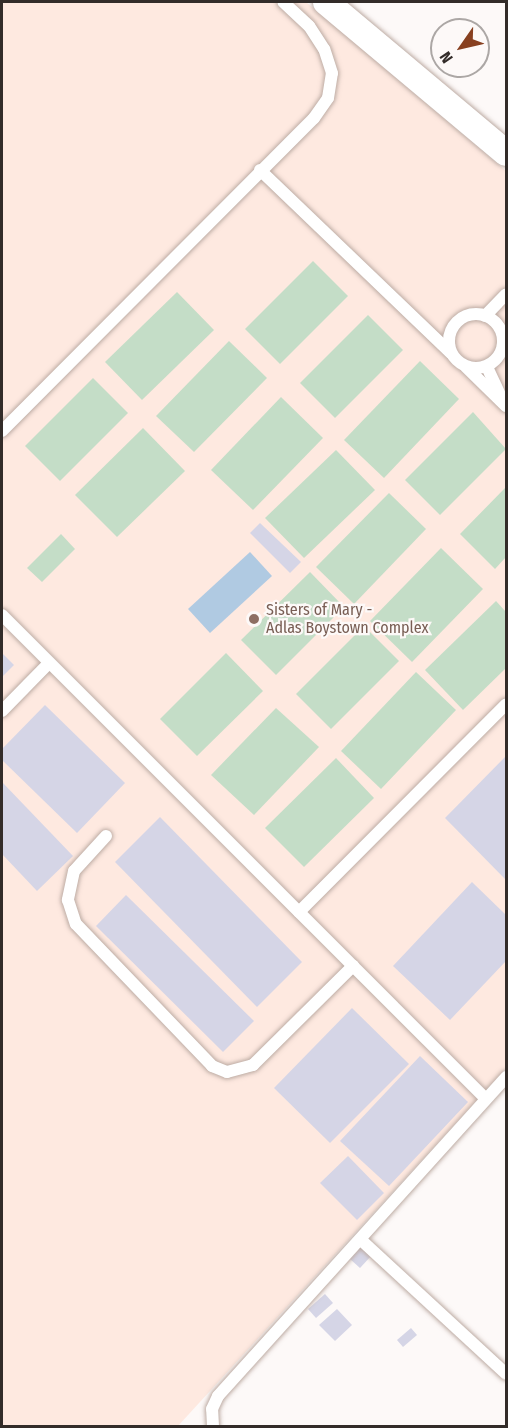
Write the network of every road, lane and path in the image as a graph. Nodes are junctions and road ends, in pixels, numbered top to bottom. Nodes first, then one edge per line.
1 (283, 2) edge
2 (326, 2) edge
3 (507, 153) edge
4 (260, 170) junction
5 (507, 294) edge
6 (484, 316) junction
7 (417, 319) junction
8 (504, 329) edge
9 (451, 332) junction
10 (452, 353) junction
11 (466, 367) junction
12 (487, 367) junction
13 (505, 404) edge
14 (2, 431) edge
15 (2, 615) edge
16 (49, 663) junction
17 (507, 704) edge
18 (2, 711) edge
19 (106, 836) dead end
20 (299, 912) junction
21 (353, 966) junction
22 (507, 1077) edge
23 (482, 1095) dead end
24 (361, 1240) junction
25 (507, 1374) edge
26 (213, 1426) edge

1 - 4 lane
2 - 3 street
4 - 7 lane
4 - 14 lane
5 - 6 lane
6 - 8 lane
6 - 9 lane
7 - 9 lane
7 - 10 lane
8 - 12 lane
9 - 10 lane
10 - 11 lane
11 - 12 lane
11 - 13 lane
12 - 13 lane
15 - 16 lane
16 - 18 lane
16 - 20 lane
17 - 20 lane
19 - 21 lane
20 - 21 lane
21 - 23 lane
22 - 24 lane
24 - 25 lane
24 - 26 lane

